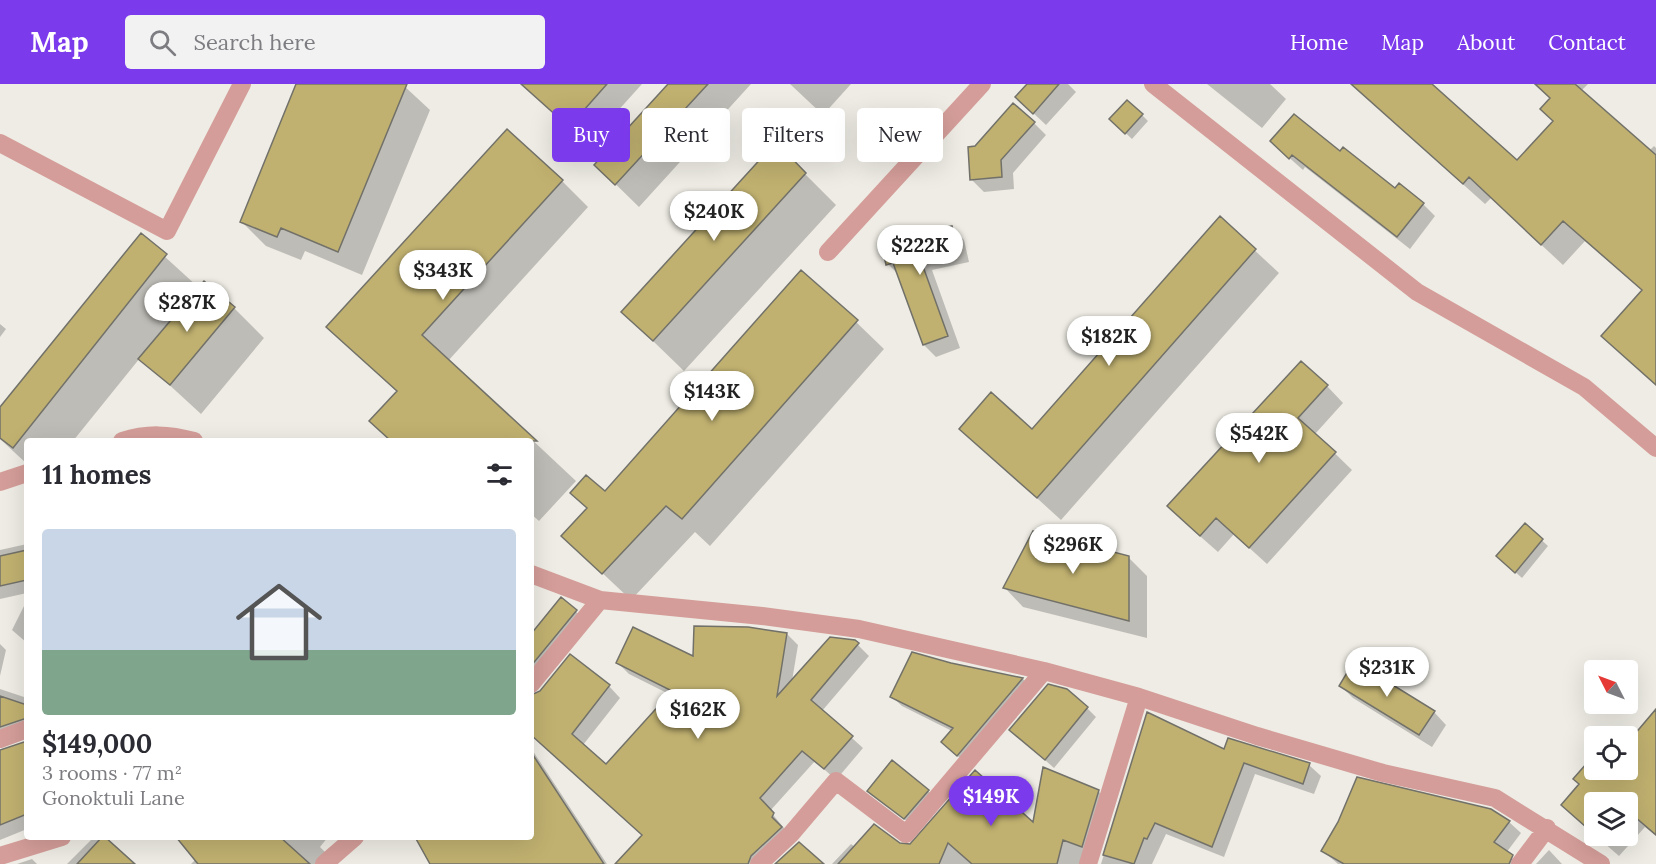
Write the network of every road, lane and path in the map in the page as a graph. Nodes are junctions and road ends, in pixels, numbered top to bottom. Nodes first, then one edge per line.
1 (242, 84) edge
2 (982, 84) edge
3 (1153, 84) edge
4 (0, 143) edge
5 (828, 252) dead end
6 (130, 438) edge
7 (183, 438) edge
8 (1656, 448) edge
9 (24, 474) edge
10 (0, 482) edge
11 (534, 575) edge
12 (600, 600) junction
13 (1044, 671) junction
14 (534, 680) edge
15 (1139, 697) junction
16 (24, 730) edge
17 (0, 739) edge
18 (1547, 828) junction
19 (52, 840) edge
20 (352, 840) edge
21 (0, 856) edge
22 (324, 864) edge
23 (759, 864) edge
24 (1088, 864) edge
25 (1520, 864) edge
26 (1601, 864) edge

1 - 4 street
2 - 5 street
3 - 8 street
6 - 7 street
9 - 10 street
11 - 12 street
12 - 13 street
12 - 14 street
13 - 15 street
13 - 23 street
15 - 18 street
15 - 24 street
16 - 17 street
18 - 25 street
18 - 26 street
19 - 21 street
20 - 22 street

